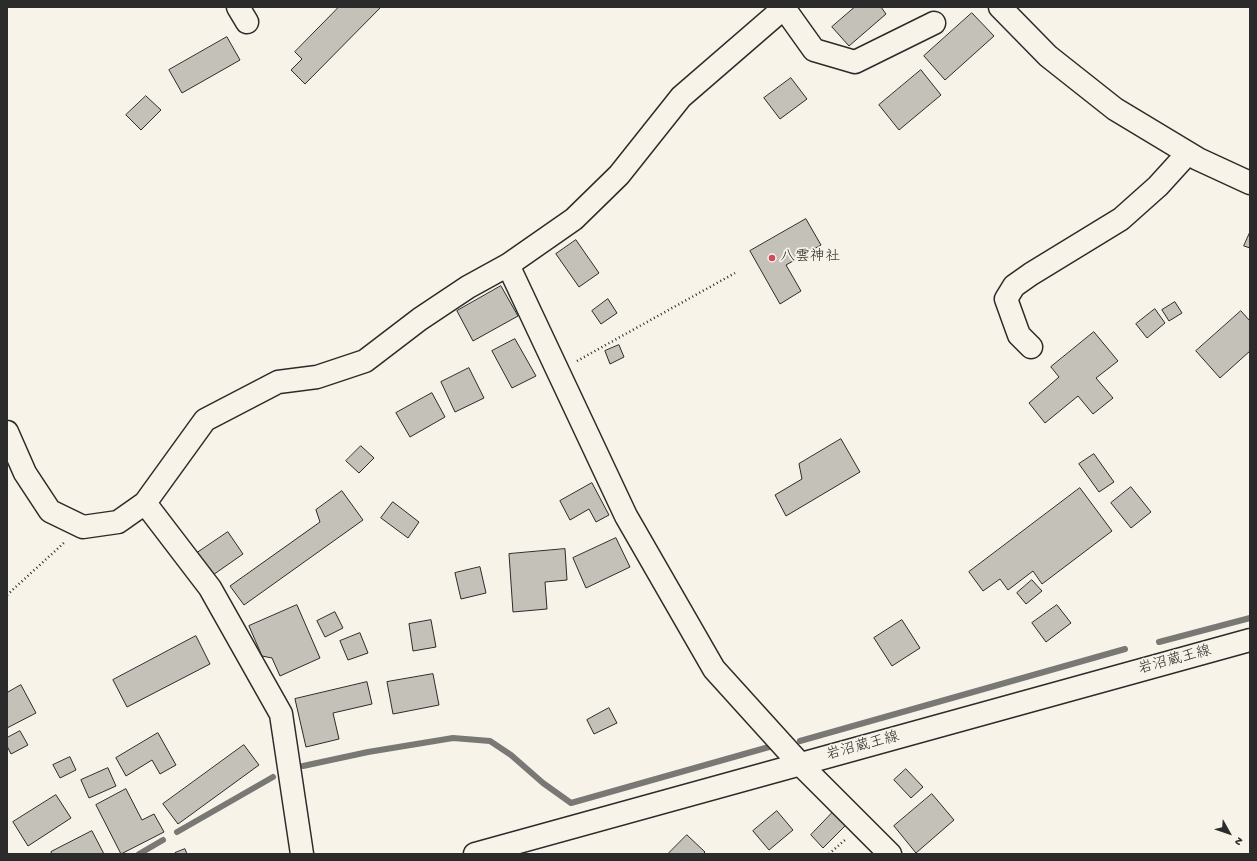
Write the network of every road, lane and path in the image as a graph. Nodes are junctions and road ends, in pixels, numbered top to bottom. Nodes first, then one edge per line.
1 (785, 7) edge
2 (1000, 7) edge
3 (934, 23) dead end
4 (1188, 153) junction
5 (1250, 183) edge
6 (508, 265) junction
7 (735, 273) dead end
8 (1031, 347) dead end
9 (559, 371) junction
10 (7, 432) edge
11 (146, 503) junction
12 (83, 527) junction
13 (7, 595) edge
14 (1250, 640) edge
15 (800, 764) junction
16 (302, 854) edge
17 (475, 854) edge
18 (890, 854) edge

1 - 3 street
1 - 6 street
2 - 4 street
4 - 5 street
4 - 8 street
6 - 9 street
6 - 11 street
7 - 9 path
9 - 15 street
10 - 12 street
11 - 12 street
11 - 16 street
12 - 13 path
14 - 15 street, 岩沼蔵王線
15 - 17 street, 岩沼蔵王線
15 - 18 street

